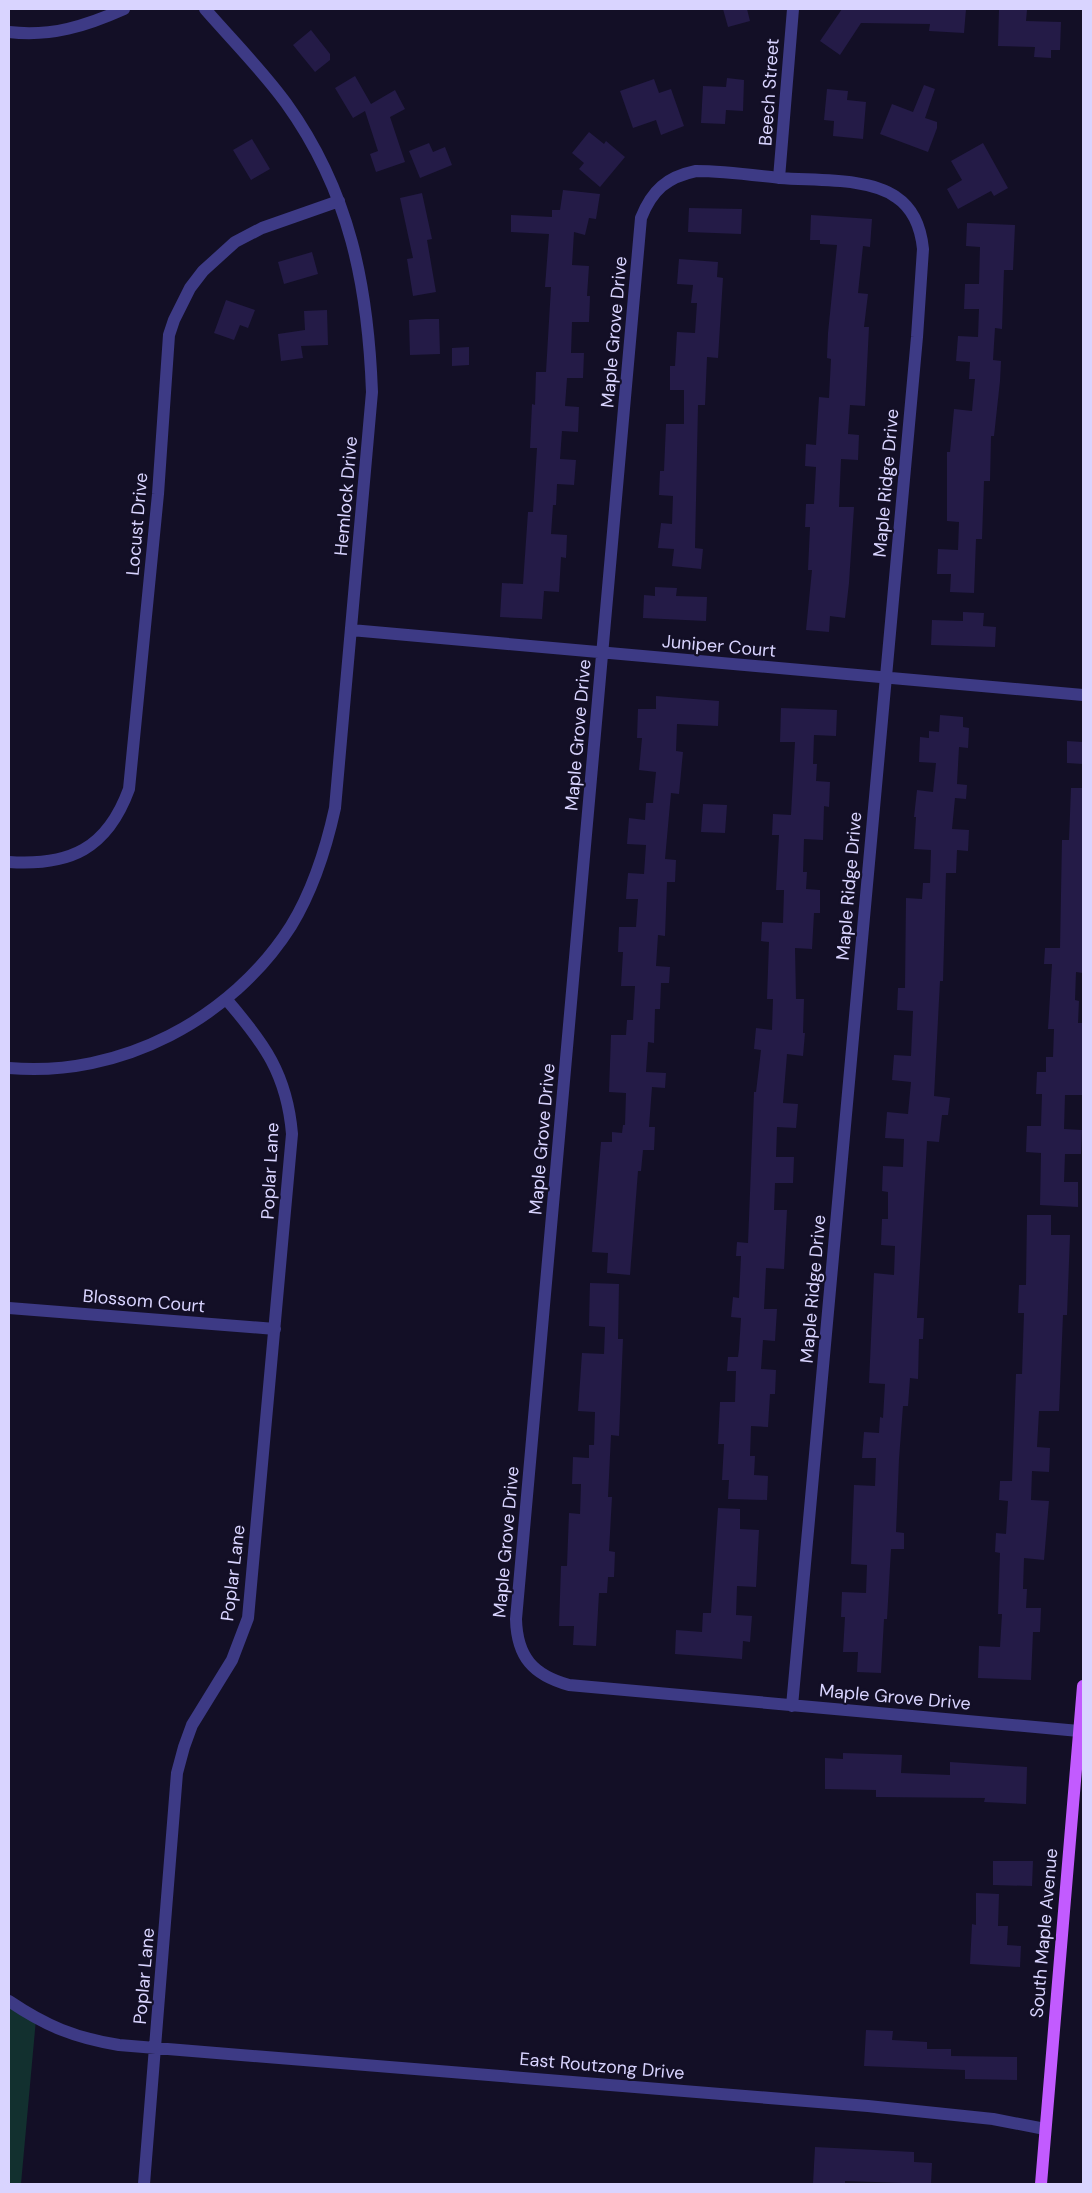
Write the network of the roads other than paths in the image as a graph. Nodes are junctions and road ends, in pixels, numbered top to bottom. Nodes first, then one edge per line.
1 (124, 9) edge
2 (204, 9) edge
3 (792, 9) edge
4 (9, 32) edge
5 (779, 178) junction
6 (339, 201) junction
7 (351, 630) junction
8 (604, 652) junction
9 (886, 678) junction
10 (1083, 695) edge
11 (9, 862) edge
12 (226, 999) junction
13 (9, 1068) edge
14 (9, 1308) edge
15 (276, 1329) junction
16 (1083, 1686) edge
17 (792, 1706) junction
18 (1079, 1730) junction
19 (9, 2001) edge
20 (155, 2048) junction
21 (1045, 2129) junction
22 (144, 2184) edge
23 (1040, 2184) edge

1 - 4 street
2 - 6 street, Hemlock Drive
3 - 5 street, Beech Street
5 - 8 street, Maple Grove Drive
5 - 9 street, Maple Ridge Drive
6 - 7 street, Hemlock Drive
6 - 11 street, Locust Drive
7 - 8 street, Juniper Court
7 - 12 street, Hemlock Drive
8 - 9 street, Juniper Court
8 - 17 street, Maple Grove Drive
9 - 10 street, Juniper Court
9 - 17 street, Maple Ridge Drive
12 - 13 street, Hemlock Drive
12 - 15 street, Poplar Lane
14 - 15 street, Blossom Court
15 - 20 street, Poplar Lane
16 - 18 main road, South Maple Avenue
17 - 18 street, Maple Grove Drive
18 - 21 main road, South Maple Avenue
19 - 20 street, East Routzong Drive
20 - 21 street, East Routzong Drive
20 - 22 street, Poplar Lane
21 - 23 main road, South Maple Avenue

